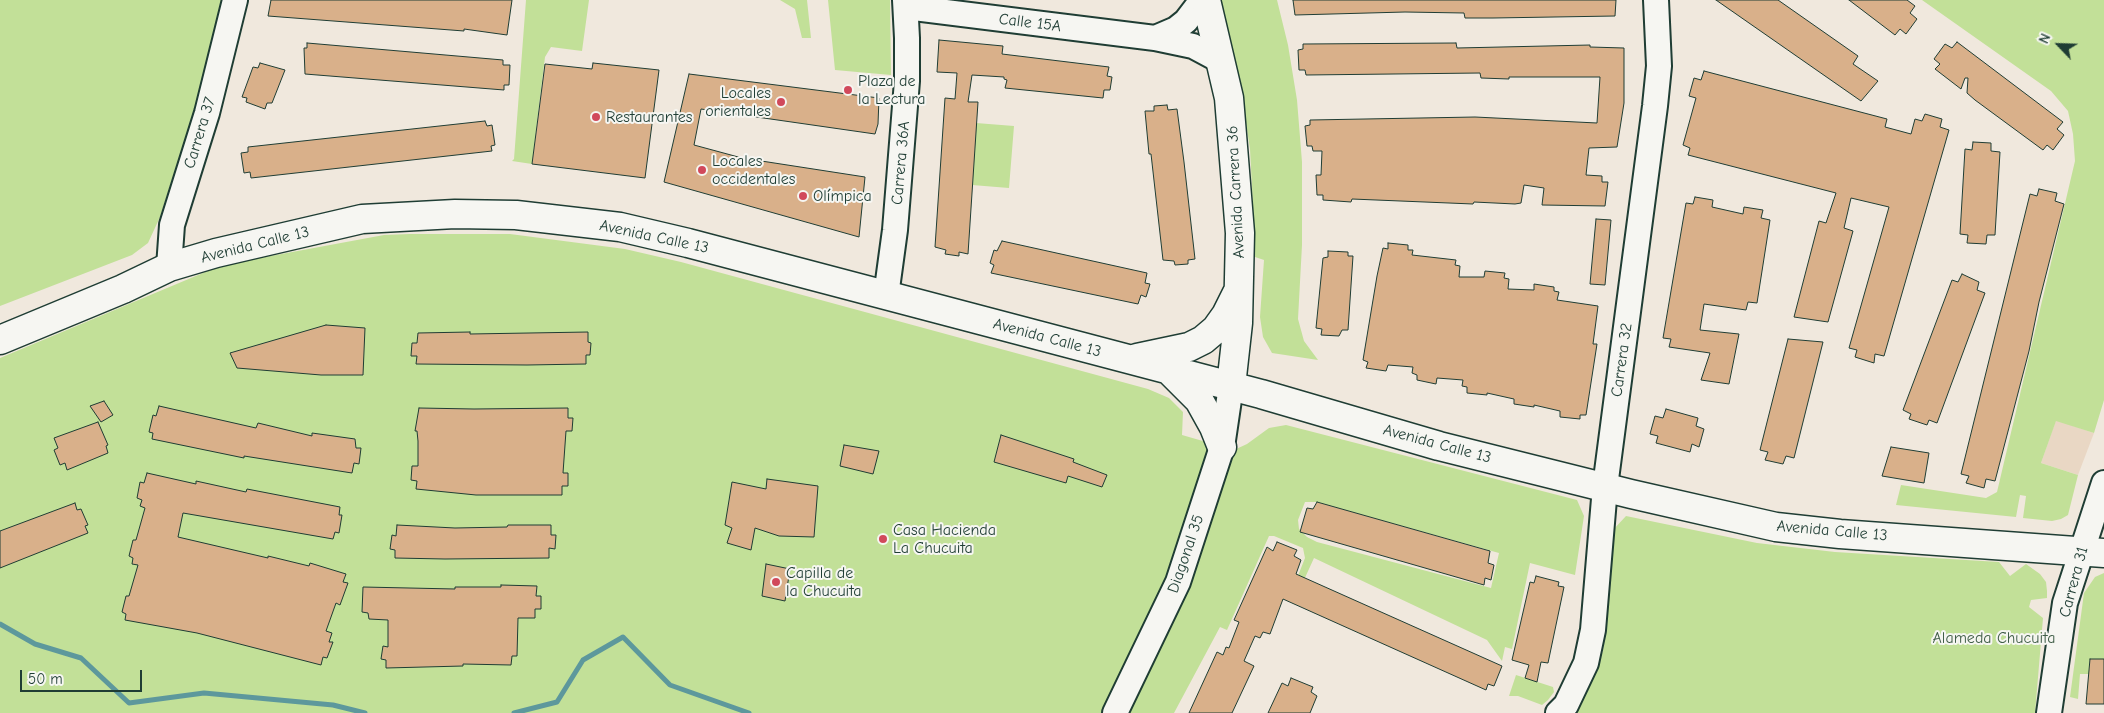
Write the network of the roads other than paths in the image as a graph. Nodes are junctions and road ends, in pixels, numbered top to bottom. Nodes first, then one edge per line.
1 (235, 0) edge
2 (1204, 0) edge
3 (1656, 0) edge
4 (905, 4) edge
5 (1155, 38) junction
6 (1221, 61) junction
7 (169, 267) junction
8 (1240, 287) junction
9 (886, 296) junction
10 (0, 340) edge
11 (1131, 360) junction
12 (1167, 368) junction
13 (1231, 386) junction
14 (1222, 447) junction
15 (2104, 482) edge
16 (1605, 487) junction
17 (2093, 552) edge
18 (1115, 713) edge
19 (1558, 713) edge
20 (2049, 713) edge

1 - 7 street, Carrera 37
2 - 5 street
2 - 6 main road, Avenida Carrera 36
3 - 16 street, Carrera 32
4 - 5 street, Calle 15A
4 - 9 street, Carrera 36A
5 - 6 street, Calle 15A
6 - 8 main road, Avenida Carrera 36
7 - 9 main road, Avenida Calle 13
7 - 10 main road, Avenida Calle 13
8 - 11 main road
8 - 13 main road, Avenida Carrera 36
9 - 11 main road, Avenida Calle 13
11 - 12 main road, Avenida Calle 13
12 - 13 main road, Avenida Calle 13
12 - 14 main road
13 - 14 street, Diagonal 35
13 - 16 main road, Avenida Calle 13
14 - 18 street, Diagonal 35
15 - 17 street, Carrera 31
16 - 17 main road, Avenida Calle 13
16 - 19 street, Carrera 32
17 - 20 street, Carrera 31

